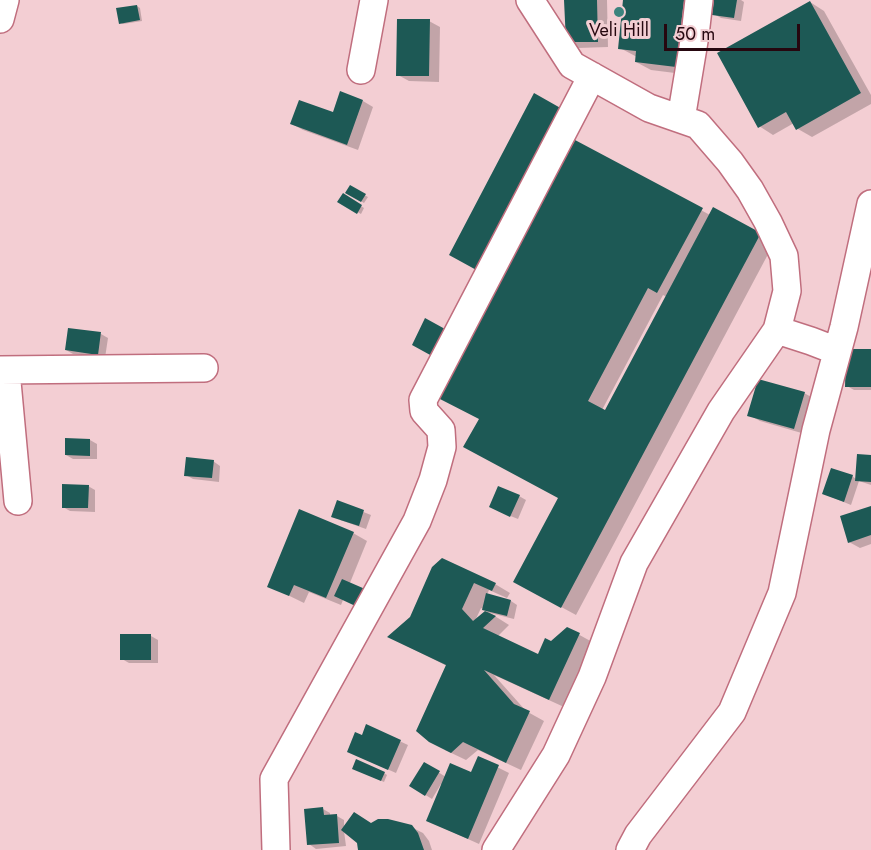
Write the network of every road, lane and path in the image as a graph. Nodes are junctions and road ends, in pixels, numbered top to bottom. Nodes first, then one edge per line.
1 (5, 0) edge
2 (374, 0) edge
3 (530, 0) edge
4 (699, 0) edge
5 (0, 19) edge
6 (361, 70) dead end
7 (592, 76) junction
8 (681, 119) junction
9 (871, 204) edge
10 (786, 291) junction
11 (777, 330) junction
12 (811, 341) junction
13 (837, 351) junction
14 (204, 368) dead end
15 (3, 371) edge
16 (18, 501) dead end
17 (276, 850) edge
18 (496, 850) edge
19 (630, 850) edge

1 - 5 street
2 - 6 street
3 - 7 street
4 - 8 street
7 - 8 street
7 - 17 street
8 - 10 street
9 - 13 street
10 - 11 street
10 - 12 street
11 - 12 street
11 - 18 street
12 - 13 street
13 - 19 street
14 - 15 street
15 - 16 street

